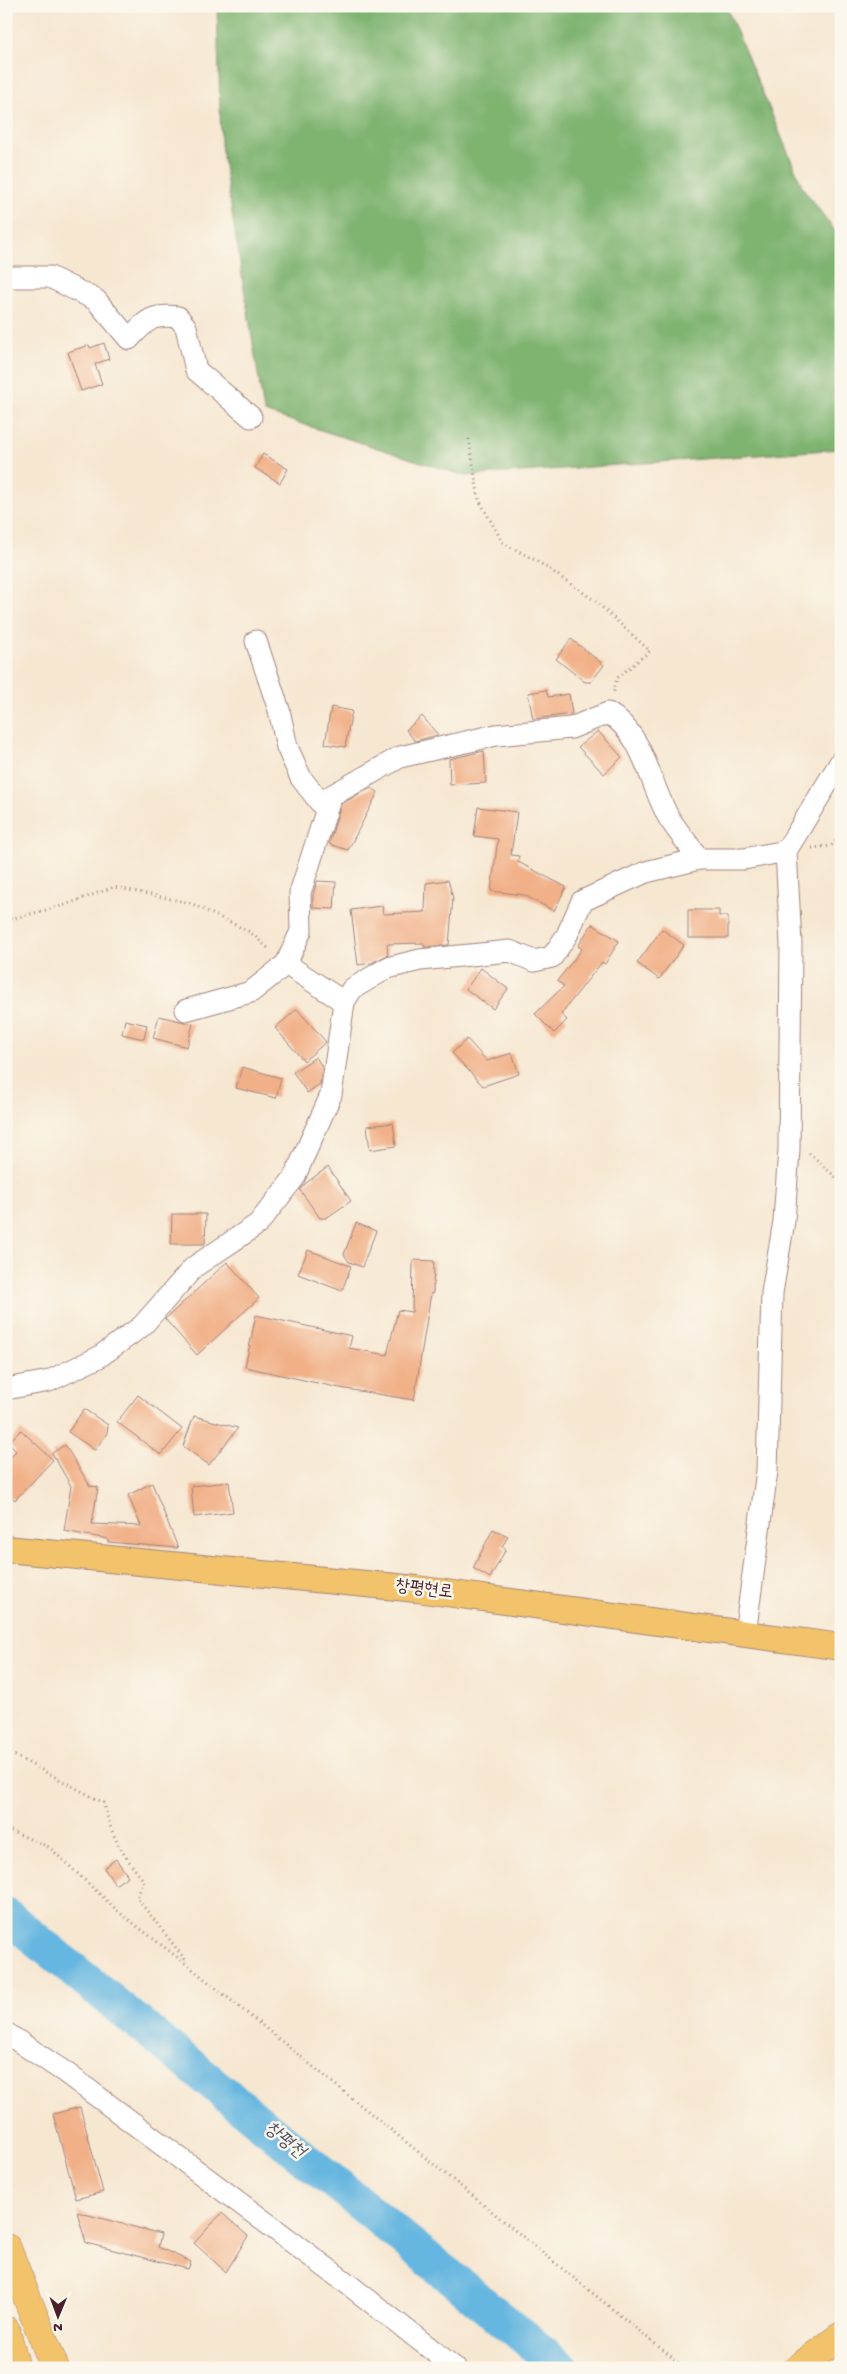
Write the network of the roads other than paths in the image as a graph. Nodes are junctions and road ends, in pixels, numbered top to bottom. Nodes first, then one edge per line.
1 (6, 277) edge
2 (251, 417) dead end
3 (256, 640) dead end
4 (841, 762) edge
5 (326, 810) junction
6 (786, 850) junction
7 (699, 859) junction
8 (286, 964) junction
9 (344, 1002) junction
10 (186, 1010) dead end
11 (6, 1389) edge
12 (6, 1549) edge
13 (745, 1634) junction
14 (841, 1646) edge
15 (6, 2033) edge
16 (7, 2246) edge
17 (6, 2330) edge
18 (841, 2336) edge
19 (16, 2368) edge
20 (41, 2368) edge
21 (54, 2368) edge
22 (455, 2368) edge
23 (798, 2368) edge

1 - 2 street
3 - 5 street
4 - 6 street
5 - 7 street
5 - 8 street
6 - 7 street
6 - 13 street
7 - 9 street
8 - 9 street
8 - 10 street
9 - 11 street
12 - 13 main road, 창평현로
13 - 14 main road, 창평현로
15 - 22 street
16 - 20 highway
16 - 21 highway
17 - 19 highway
18 - 23 highway

